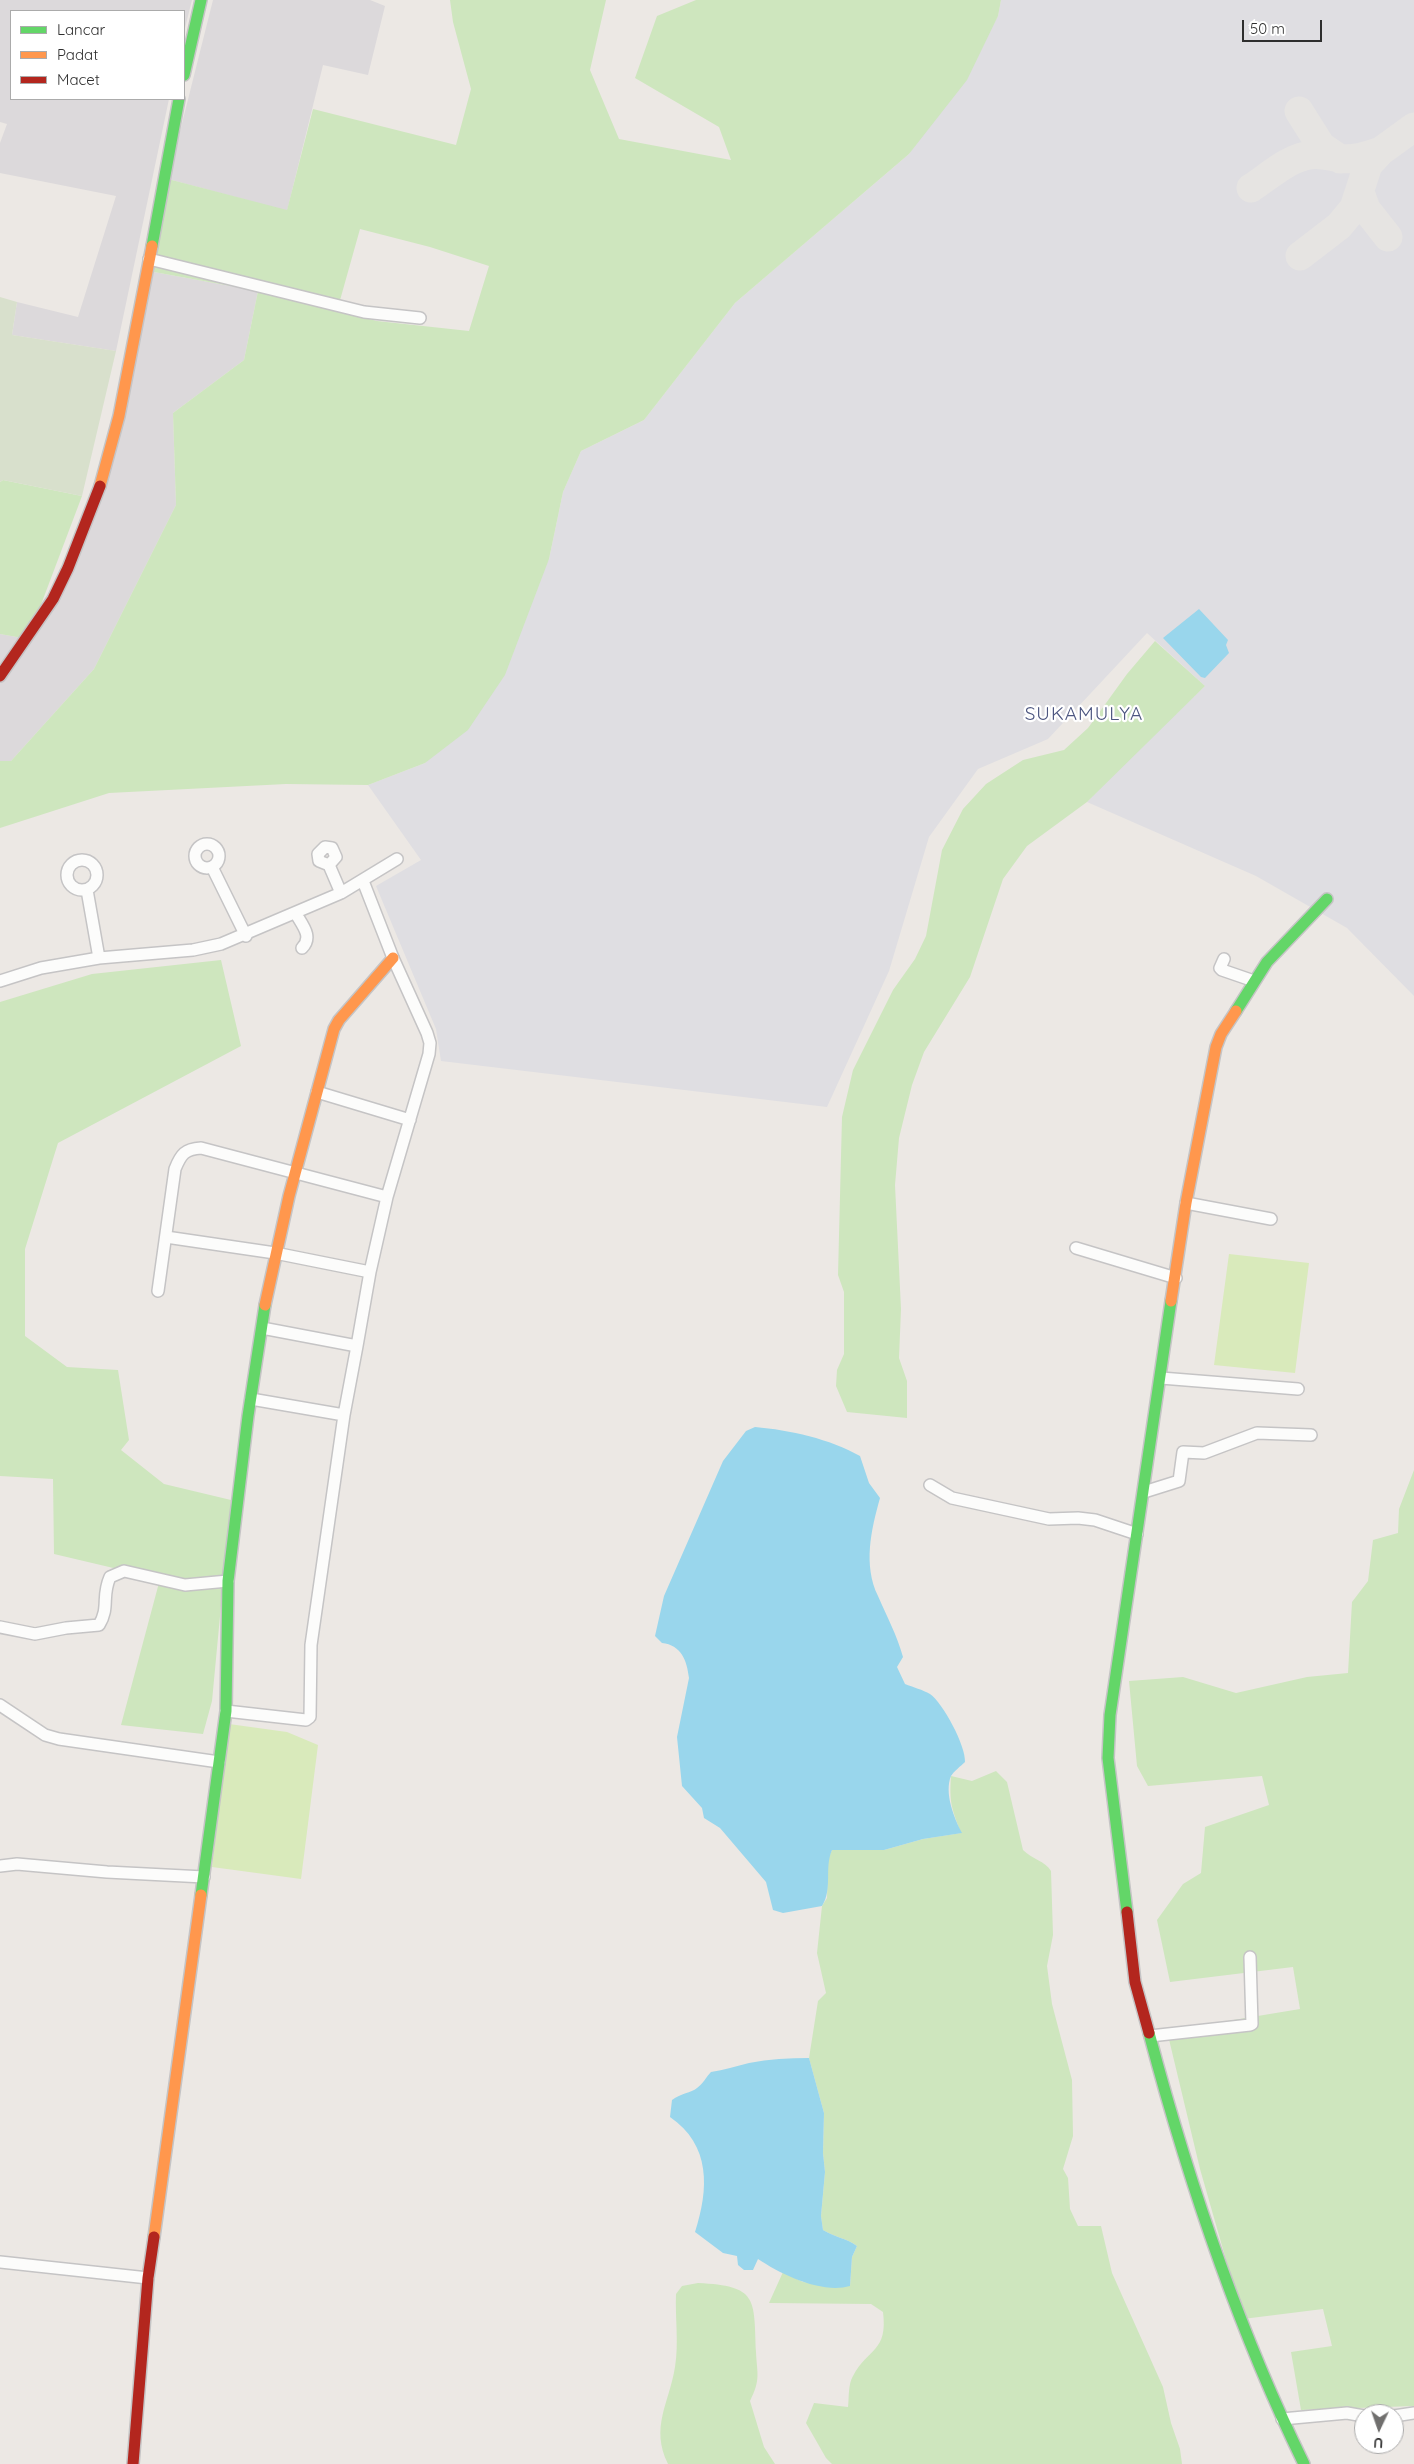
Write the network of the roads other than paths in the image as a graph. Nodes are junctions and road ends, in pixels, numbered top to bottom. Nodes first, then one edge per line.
1 (201, 0) edge
2 (185, 72) edge
3 (179, 100) edge
4 (149, 259) junction
5 (420, 318) dead end
6 (0, 676) edge
7 (397, 859) dead end
8 (329, 865) dead end
9 (212, 867) dead end
10 (363, 881) junction
11 (87, 890) dead end
12 (341, 893) junction
13 (1327, 899) dead end
14 (296, 914) junction
15 (246, 936) junction
16 (302, 948) dead end
17 (99, 958) junction
18 (393, 958) junction
19 (1224, 959) dead end
20 (0, 981) edge
21 (1254, 982) junction
22 (318, 1092) junction
23 (410, 1120) junction
24 (295, 1172) junction
25 (387, 1197) junction
26 (1186, 1204) junction
27 (1271, 1219) dead end
28 (166, 1237) junction
29 (1076, 1248) dead end
30 (275, 1253) junction
31 (370, 1272) junction
32 (1176, 1278) junction
33 (158, 1291) dead end
34 (262, 1328) junction
35 (357, 1346) junction
36 (1161, 1378) junction
37 (1298, 1389) dead end
38 (251, 1399) junction
39 (344, 1414) junction
40 (1311, 1435) dead end
41 (930, 1485) dead end
42 (1144, 1492) junction
43 (1137, 1534) junction
44 (228, 1582) junction
45 (0, 1627) edge
46 (0, 1705) edge
47 (226, 1711) junction
48 (219, 1762) junction
49 (0, 1866) edge
50 (204, 1877) junction
51 (1250, 1957) dead end
52 (1150, 2036) junction
53 (0, 2262) edge
54 (148, 2278) junction
55 (1354, 2414) edge
56 (1282, 2419) junction
57 (133, 2464) edge
58 (1304, 2464) edge

1 - 2 street
3 - 4 street
4 - 5 street
4 - 6 street
7 - 10 street
8 - 12 street
9 - 15 street
10 - 12 street
10 - 18 street
11 - 17 street
12 - 14 street
13 - 21 street
14 - 15 street
14 - 16 street
15 - 17 street
17 - 20 street
18 - 22 street
18 - 23 street
19 - 21 street
21 - 26 street
22 - 23 street
22 - 24 street
23 - 25 street
24 - 25 street
24 - 28 street
24 - 30 street
25 - 31 street
26 - 27 street
26 - 32 street
28 - 30 street
28 - 33 street
29 - 32 street
30 - 31 street
30 - 34 street
31 - 35 street
32 - 36 street
34 - 35 street
34 - 38 street
35 - 39 street
36 - 37 street
36 - 42 street
38 - 39 street
38 - 44 street
39 - 47 street
40 - 42 street
41 - 43 street
42 - 43 street
43 - 52 street
44 - 45 street
44 - 47 street
46 - 48 street
47 - 48 street
48 - 50 street
49 - 50 street
50 - 54 street
51 - 52 street
52 - 56 street
53 - 54 street
54 - 57 street
55 - 56 street
56 - 58 street

